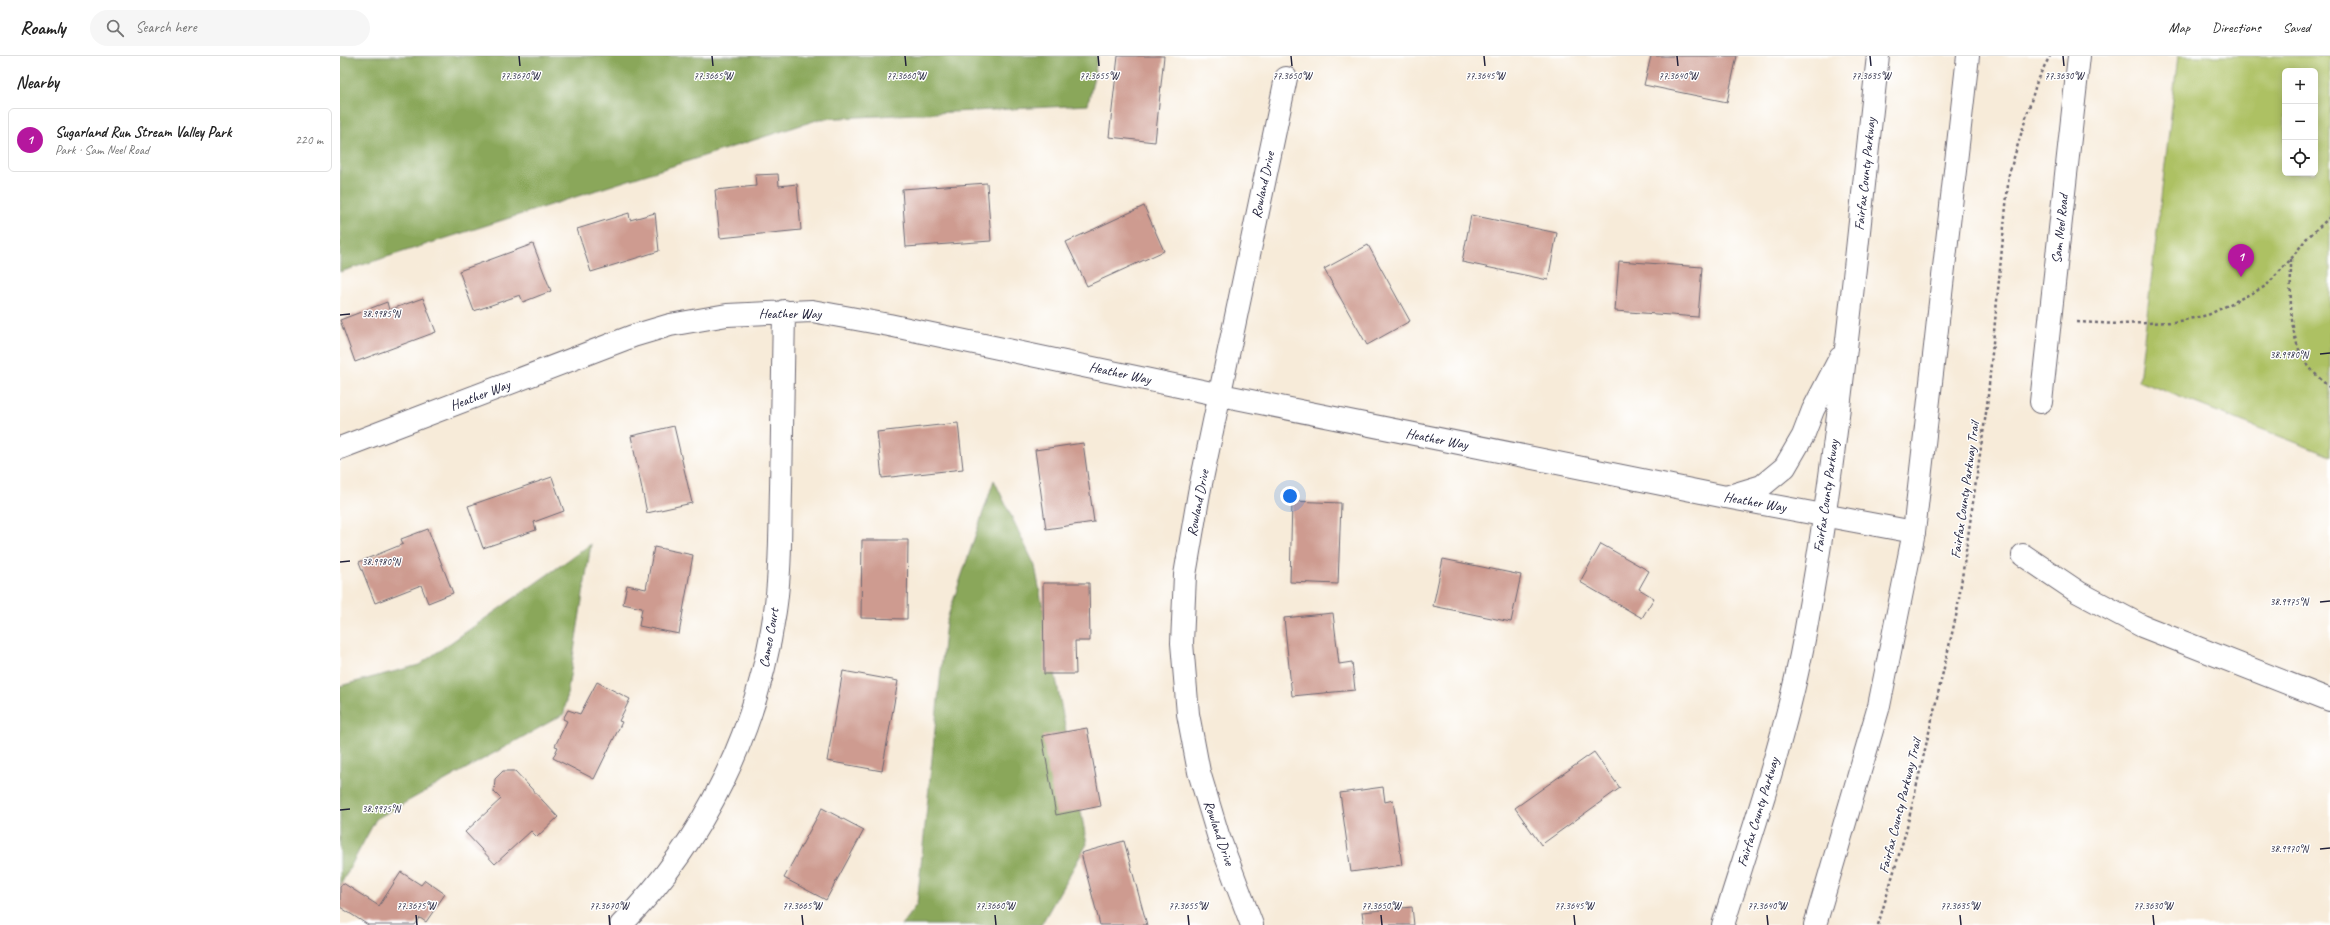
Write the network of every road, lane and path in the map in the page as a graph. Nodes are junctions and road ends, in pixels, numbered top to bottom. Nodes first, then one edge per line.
1 (1878, 56) edge
2 (1968, 56) edge
3 (2050, 56) edge
4 (2079, 56) edge
5 (1286, 78) dead end
6 (2330, 217) edge
7 (2291, 259) junction
8 (784, 311) junction
9 (2050, 320) junction
10 (1845, 350) junction
11 (2330, 388) edge
12 (1221, 395) junction
13 (2041, 402) dead end
14 (340, 448) edge
15 (1726, 497) junction
16 (1824, 515) junction
17 (1914, 532) junction
18 (2023, 555) dead end
19 (2330, 700) edge
20 (621, 925) edge
21 (1252, 925) edge
22 (1723, 925) edge
23 (1815, 925) edge
24 (1878, 925) edge

1 - 10 main road, Fairfax County Parkway
2 - 17 main road
3 - 24 path, Fairfax County Parkway Trail
4 - 9 main road, Sam Neel Road
5 - 12 main road, Rowland Drive
6 - 7 path
7 - 9 path
7 - 11 path
8 - 12 main road, Heather Way
8 - 14 main road, Heather Way
8 - 20 main road, Cameo Court
9 - 13 main road, Sam Neel Road
10 - 15 main road
10 - 16 main road, Fairfax County Parkway
12 - 15 main road, Heather Way
12 - 21 main road, Rowland Drive
15 - 16 main road, Heather Way
16 - 17 main road, Heather Way
16 - 22 main road, Fairfax County Parkway
17 - 23 main road
18 - 19 main road

